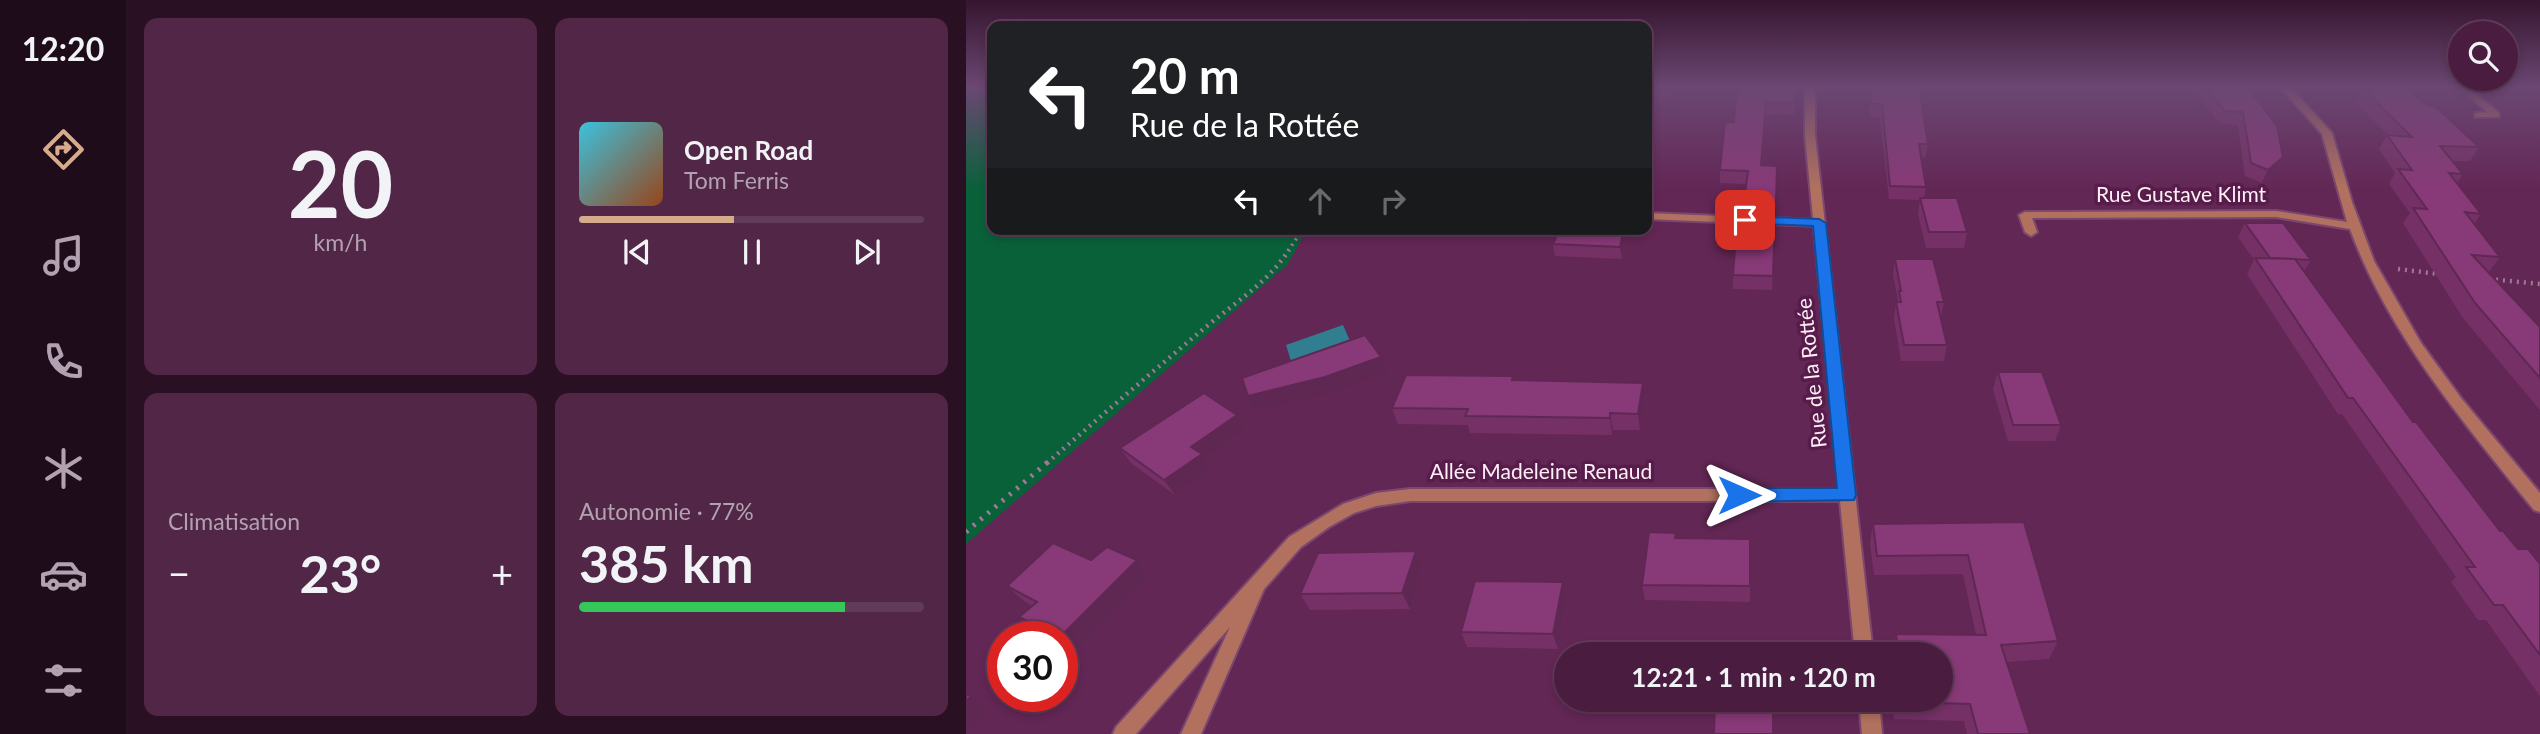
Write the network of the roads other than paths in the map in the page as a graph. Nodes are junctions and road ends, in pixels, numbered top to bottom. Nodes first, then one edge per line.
1 (1810, 121) edge
2 (2317, 121) edge
3 (1652, 216) edge
4 (1819, 223) junction
5 (2354, 226) junction
6 (2031, 232) dead end
7 (1847, 495) junction
8 (2540, 505) edge
9 (1262, 576) junction
10 (1863, 642) edge
11 (1870, 712) edge
12 (1123, 734) edge
13 (1191, 734) edge
14 (1872, 734) edge

1 - 4 street, Rue de la Rottée
2 - 5 street
3 - 4 street
4 - 7 street, Rue de la Rottée
5 - 6 street, Rue Gustave Klimt
5 - 8 street
7 - 9 street, Allée Madeleine Renaud
7 - 10 street, Rue de la Rottée
9 - 12 street, Allée Madeleine Renaud
9 - 13 street, Allée Madeleine Renaud
11 - 14 street

